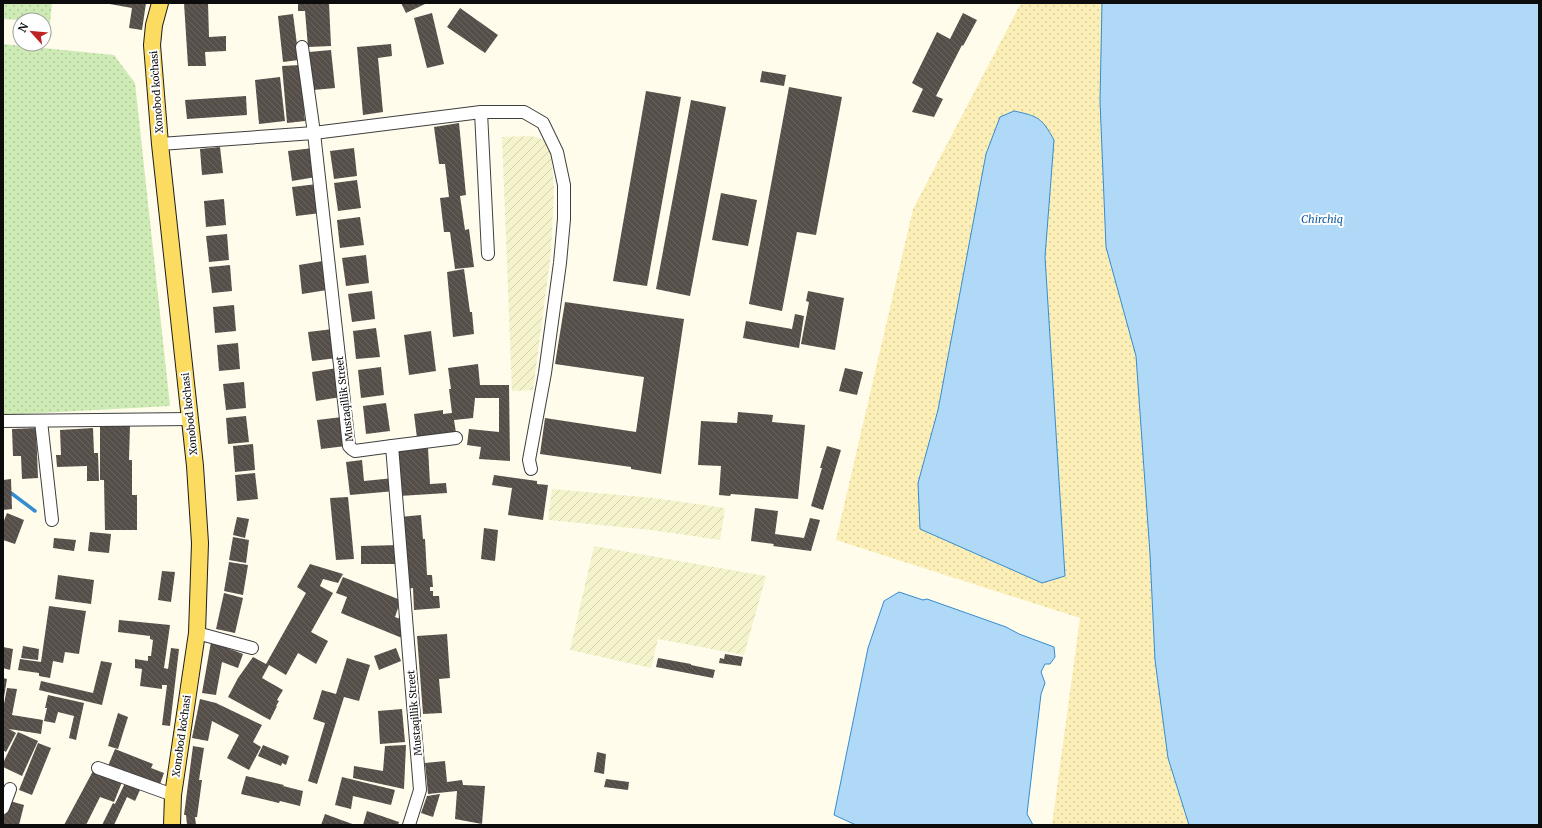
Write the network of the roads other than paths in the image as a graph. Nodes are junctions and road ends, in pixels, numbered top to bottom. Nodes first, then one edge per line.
1 (160, 3) edge
2 (302, 47) dead end
3 (481, 112) junction
4 (314, 133) junction
5 (160, 144) junction
6 (488, 254) dead end
7 (190, 419) junction
8 (3, 421) edge
9 (42, 421) junction
10 (456, 438) dead end
11 (392, 446) junction
12 (531, 469) dead end
13 (52, 520) dead end
14 (197, 633) junction
15 (252, 648) dead end
16 (98, 768) dead end
17 (10, 789) dead end
18 (173, 796) junction
19 (3, 808) edge
20 (172, 825) edge
21 (409, 825) edge

1 - 5 main road, Xonobod koʻchasi
2 - 4 street, Mustaqillik Street
3 - 4 street
3 - 6 street
3 - 12 street
4 - 5 street
4 - 11 street, Mustaqillik Street
5 - 7 main road, Xonobod koʻchasi
7 - 9 street
7 - 14 main road, Xonobod koʻchasi
8 - 9 street
9 - 13 street
10 - 11 street
11 - 21 street, Mustaqillik Street
14 - 15 street
14 - 18 main road, Xonobod koʻchasi
16 - 18 street
17 - 19 street
18 - 20 main road, Xonobod koʻchasi

